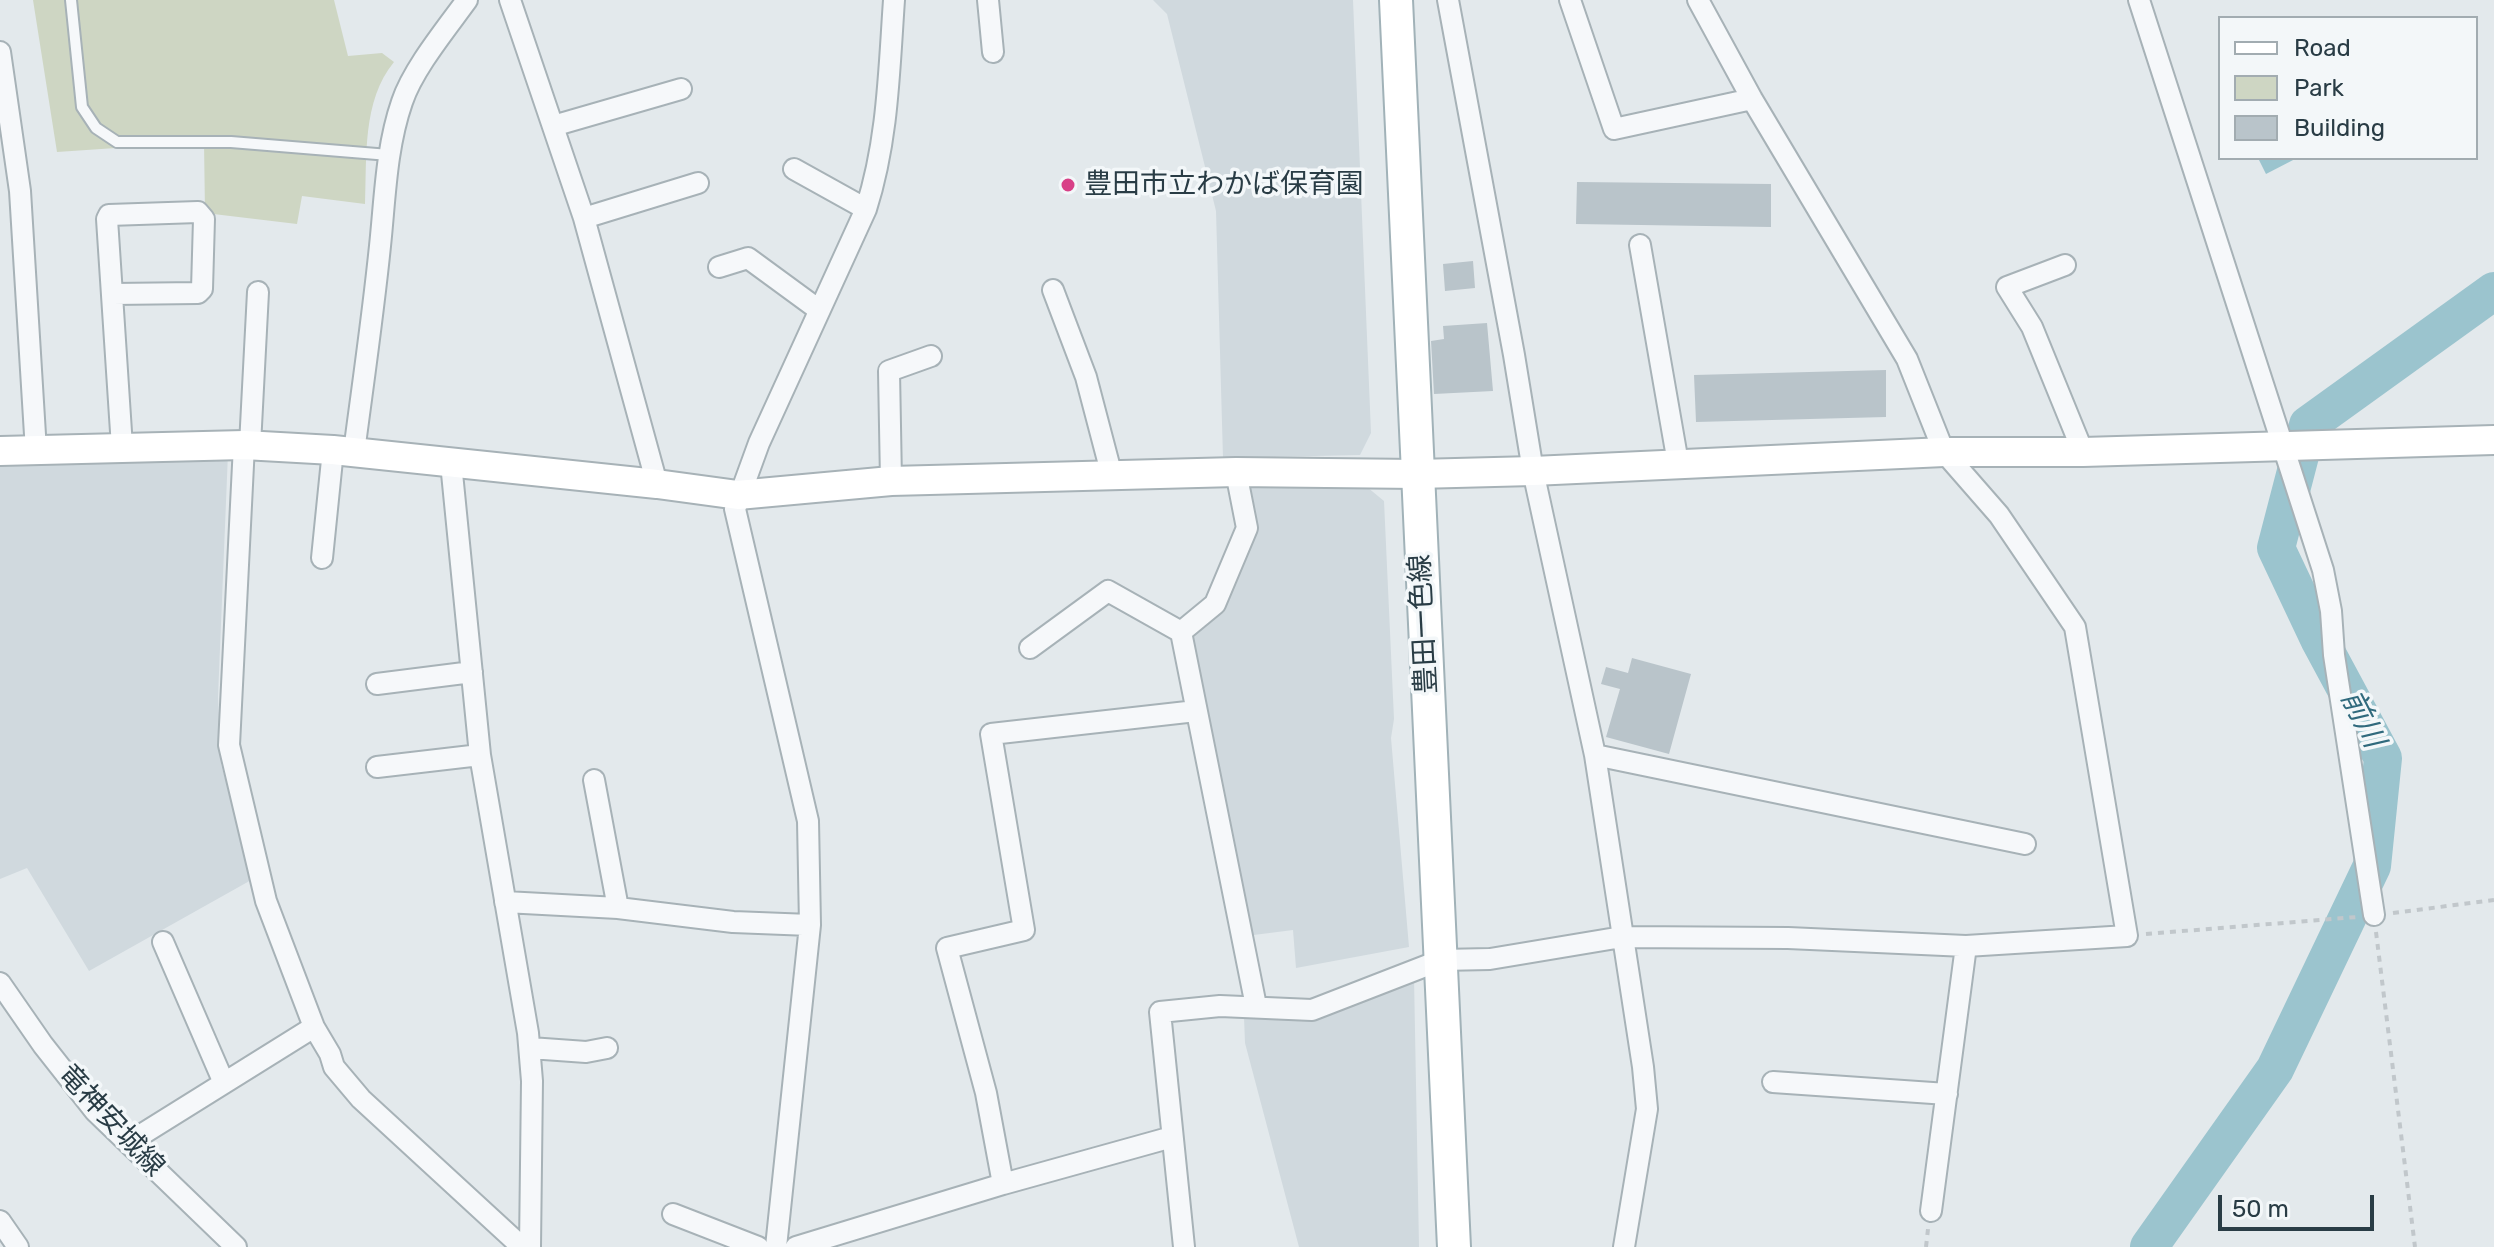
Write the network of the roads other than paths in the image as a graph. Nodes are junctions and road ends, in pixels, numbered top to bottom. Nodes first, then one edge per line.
1 (71, 0) edge
2 (467, 0) edge
3 (510, 0) edge
4 (894, 0) edge
5 (988, 0) edge
6 (1396, 0) edge
7 (1448, 0) edge
8 (1570, 0) edge
9 (1698, 0) edge
10 (2139, 0) edge
11 (0, 52) edge
12 (993, 52) dead end
13 (681, 89) dead end
14 (1752, 99) junction
15 (553, 126) junction
16 (389, 155) junction
17 (794, 169) dead end
18 (698, 183) dead end
19 (866, 209) junction
20 (584, 218) junction
21 (1640, 245) dead end
22 (2065, 265) dead end
23 (719, 267) dead end
24 (1053, 290) dead end
25 (258, 292) dead end
26 (113, 294) junction
27 (819, 310) junction
28 (931, 356) dead end
29 (2494, 440) edge
30 (247, 445) junction
31 (122, 447) junction
32 (2284, 447) junction
33 (0, 451) edge
34 (36, 451) junction
35 (344, 451) junction
36 (1944, 452) junction
37 (2083, 452) junction
38 (451, 463) junction
39 (1678, 463) junction
40 (1533, 471) junction
41 (1236, 472) junction
42 (1417, 474) junction
43 (1112, 476) junction
44 (891, 481) junction
45 (657, 484) junction
46 (738, 495) junction
47 (322, 558) dead end
48 (1181, 632) junction
49 (1030, 648) dead end
50 (472, 672) junction
51 (377, 684) dead end
52 (1196, 711) junction
53 (480, 755) junction
54 (1595, 755) junction
55 (377, 767) dead end
56 (594, 780) dead end
57 (2025, 844) dead end
58 (505, 902) junction
59 (618, 908) junction
60 (2374, 915) road end
61 (810, 925) junction
62 (1622, 937) junction
63 (163, 942) dead end
64 (1966, 946) junction
65 (1441, 960) junction
66 (0, 983) edge
67 (1256, 1006) junction
68 (314, 1027) junction
69 (530, 1048) junction
70 (607, 1048) dead end
71 (1773, 1082) dead end
72 (224, 1083) junction
73 (1947, 1094) junction
74 (1172, 1137) junction
75 (128, 1143) junction
76 (1003, 1184) junction
77 (1931, 1211) dead end
78 (673, 1214) dead end
79 (0, 1221) edge
80 (18, 1247) edge
81 (236, 1247) edge
82 (522, 1247) edge
83 (530, 1247) edge
84 (758, 1247) edge
85 (776, 1247) edge
86 (796, 1247) edge
87 (1184, 1247) edge
88 (1454, 1247) edge
89 (1624, 1247) edge

1 - 16 lane
2 - 16 street
3 - 15 street
4 - 19 street
5 - 12 street
6 - 42 main road, 豊田一色線
7 - 40 street
8 - 14 street
9 - 14 street
10 - 32 street
11 - 34 street
13 - 15 street
14 - 36 street
15 - 20 street
16 - 35 street
17 - 19 street
18 - 20 street
19 - 27 street
20 - 45 street
21 - 39 street
22 - 37 street
23 - 27 street
24 - 43 street
25 - 30 street
26 - 26 street
26 - 31 street
27 - 46 street
28 - 44 street
29 - 32 street
30 - 31 street
30 - 35 street
30 - 68 street
31 - 34 street
32 - 37 street
32 - 60 street
33 - 34 street
35 - 38 street
35 - 47 street
36 - 37 street
36 - 39 street
36 - 64 street
38 - 45 street
38 - 50 street
39 - 40 street
40 - 42 street
40 - 54 street
41 - 42 street
41 - 43 street
41 - 48 street
42 - 65 main road, 豊田一色線
43 - 44 street
44 - 46 street
45 - 46 street
46 - 61 street
48 - 49 street
48 - 52 street
50 - 51 street
50 - 53 street
52 - 67 street
52 - 76 street
53 - 55 street
53 - 58 street
54 - 57 street
54 - 62 street
56 - 59 street
58 - 59 street
58 - 69 street
59 - 61 street
61 - 85 street
62 - 64 street
62 - 65 street
62 - 89 street
63 - 72 street
64 - 73 street
65 - 67 street
65 - 88 main road, 豊田一色線
66 - 75 street, 竜神安城線
67 - 74 street
68 - 72 street
68 - 82 street
69 - 70 street
69 - 83 street
71 - 73 street
72 - 75 street
73 - 77 street
74 - 76 street
74 - 87 street
75 - 81 street, 竜神安城線
76 - 86 street
78 - 84 street
79 - 80 street

